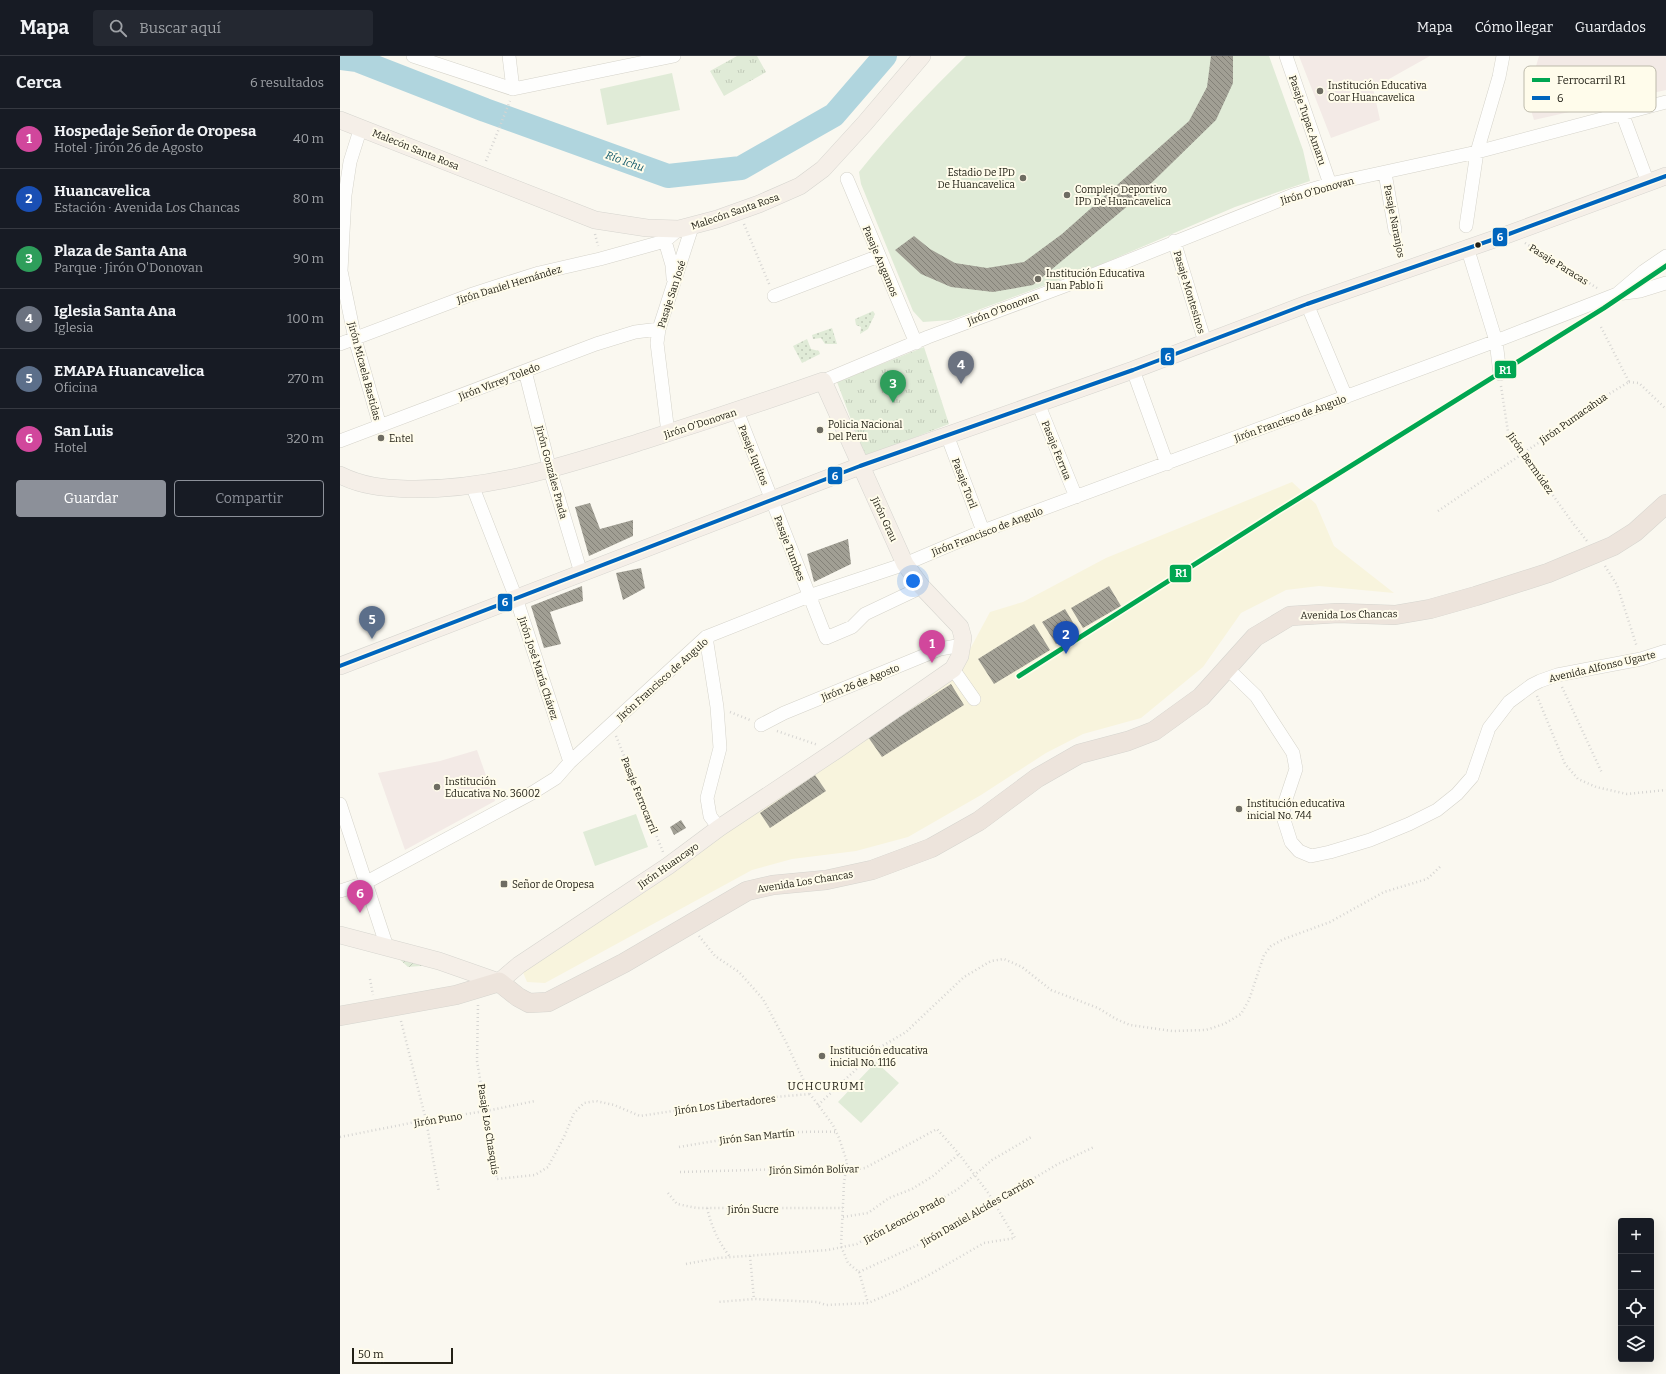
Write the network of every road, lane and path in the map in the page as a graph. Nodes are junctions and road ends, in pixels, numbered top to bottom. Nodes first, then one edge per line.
1 (413, 56) edge
2 (510, 56) edge
3 (674, 56) edge
4 (922, 56) edge
5 (1286, 56) edge
6 (1503, 56) edge
7 (512, 94) junction
8 (1666, 102) edge
9 (1656, 104) edge
10 (1626, 112) edge
11 (1622, 113) junction
12 (340, 120) edge
13 (361, 127) junction
14 (1477, 152) junction
15 (488, 155) dead end
16 (1385, 173) junction
17 (1666, 176) edge
18 (847, 178) dead end
19 (1330, 184) junction
20 (1648, 184) junction
21 (739, 211) junction
22 (592, 219) junction
23 (1466, 226) dead end
24 (686, 228) junction
25 (1395, 230) joint
26 (1509, 234) junction
27 (665, 241) junction
28 (1174, 241) junction
29 (1467, 247) junction
30 (879, 256) junction
31 (1666, 256) edge
32 (600, 259) junction
33 (1405, 269) junction
34 (340, 271) edge
35 (1666, 275) edge
36 (1666, 284) edge
37 (673, 285) junction
38 (1640, 291) junction
39 (774, 296) joint
40 (1612, 296) junction
41 (1307, 304) junction
42 (1601, 327) dead end
43 (659, 329) junction
44 (355, 339) junction
45 (1496, 341) junction
46 (1205, 342) junction
47 (916, 343) junction
48 (340, 344) edge
49 (1133, 370) junction
50 (525, 371) junction
51 (1500, 374) joint
52 (823, 381) junction
53 (1629, 382) junction
54 (1346, 397) junction
55 (1038, 403) junction
56 (1666, 409) edge
57 (737, 411) junction
58 (380, 426) junction
59 (668, 433) junction
60 (947, 435) junction
61 (340, 441) edge
62 (1522, 453) junction
63 (1167, 464) junction
64 (860, 466) junction
65 (550, 470) junction
66 (340, 476) edge
67 (472, 485) junction
68 (1076, 497) junction
69 (772, 499) junction
70 (1666, 504) edge
71 (1438, 511) dead end
72 (983, 531) junction
73 (1597, 553) junction
74 (905, 564) junction
75 (581, 573) junction
76 (922, 587) junction
77 (809, 596) junction
78 (516, 598) junction
79 (706, 637) junction
80 (962, 645) junction
81 (1666, 651) edge
82 (1641, 659) junction
83 (340, 666) edge
84 (953, 669) junction
85 (1228, 669) junction
86 (1557, 675) junction
87 (1532, 685) junction
88 (974, 699) dead end
89 (611, 724) junction
90 (761, 725) dead end
91 (570, 762) junction
92 (1602, 773) dead end
93 (1666, 790) edge
94 (340, 804) edge
95 (719, 828) junction
96 (1442, 865) dead end
97 (668, 866) junction
98 (365, 883) junction
99 (340, 891) edge
100 (690, 924) junction
101 (340, 935) edge
102 (387, 947) junction
103 (500, 982) junction
104 (476, 989) junction
105 (398, 1006) junction
106 (340, 1016) edge
107 (810, 1094) junction
108 (535, 1101) dead end
109 (818, 1105) junction
110 (486, 1112) junction
111 (640, 1116) joint
112 (426, 1120) junction
113 (836, 1132) junction
114 (1032, 1136) dead end
115 (340, 1137) edge
116 (679, 1147) dead end
117 (1094, 1147) dead end
118 (959, 1154) junction
119 (846, 1171) junction
120 (680, 1172) dead end
121 (975, 1175) junction
122 (439, 1192) dead end
123 (668, 1193) dead end
124 (994, 1203) junction
125 (707, 1208) junction
126 (844, 1208) junction
127 (843, 1217) junction
128 (842, 1246) junction
129 (750, 1256) junction
130 (730, 1257) junction
131 (686, 1264) dead end
132 (859, 1272) junction
133 (754, 1299) junction
134 (718, 1302) dead end
135 (868, 1303) junction

1 - 7 street
2 - 7 street
3 - 7 street
4 - 21 main road, Malecón Santa Rosa
5 - 19 street, Pasaje Tupac Amaru
6 - 14 street
7 - 15 path
8 - 9 street, Jirón O'Donovan
10 - 11 street, Jirón O'Donovan
11 - 14 street, Jirón O'Donovan
11 - 20 street
12 - 13 main road, Malecón Santa Rosa
13 - 22 main road, Malecón Santa Rosa
13 - 34 street, Jirón Micaela Bastidas
14 - 16 street, Jirón O'Donovan
14 - 23 street
16 - 19 street, Jirón O'Donovan
16 - 25 street, Pasaje Naranjos
17 - 20 main road
18 - 30 street, Pasaje Angamos
19 - 28 street, Jirón O'Donovan
20 - 26 main road
21 - 24 main road, Malecón Santa Rosa
21 - 39 path
22 - 24 main road, Malecón Santa Rosa
22 - 32 path
24 - 27 street, Jirón Daniel Hernández
24 - 37 street, Pasaje San José
25 - 33 path, Pasaje Naranjos
26 - 29 main road
26 - 40 path, Pasaje Paracas
27 - 32 street, Jirón Daniel Hernández
27 - 37 street
28 - 46 street, Pasaje Montesinos
28 - 47 street, Jirón O'Donovan
29 - 33 main road
29 - 45 street
30 - 39 street
30 - 47 street, Pasaje Angamos
31 - 40 street
32 - 44 street, Jirón Daniel Hernández
33 - 41 main road
34 - 44 street, Jirón Micaela Bastidas
35 - 38 street
36 - 38 street, Jirón Francisco de Angulo
37 - 43 street, Pasaje San José
38 - 40 street, Jirón Francisco de Angulo
40 - 45 street, Jirón Francisco de Angulo
41 - 46 main road
41 - 54 street
42 - 53 path
43 - 50 street, Jirón Virrey Toledo
43 - 59 street, Pasaje San José
44 - 48 street, Jirón Daniel Hernández
44 - 58 street, Jirón Micaela Bastidas
45 - 51 street
45 - 54 street, Jirón Francisco de Angulo
46 - 49 main road
47 - 52 street, Jirón O'Donovan
49 - 55 main road
49 - 63 street
50 - 58 street, Jirón Virrey Toledo
50 - 65 street, Jirón Gonzáles Prada
51 - 62 path, Jirón Bermúdez
52 - 57 main road, Jirón O'Donovan
52 - 64 main road, Jirón Grau
53 - 56 path
53 - 62 path, Jirón Pumacahua
54 - 63 street, Jirón Francisco de Angulo
55 - 60 main road
55 - 68 street, Pasaje Ferrua
57 - 59 main road, Jirón O'Donovan
57 - 69 street, Pasaje Iquitos
58 - 61 street, Jirón Virrey Toledo
59 - 65 main road, Jirón O'Donovan
60 - 64 main road
60 - 72 street, Pasaje Toril
62 - 71 path, Jirón Pumacahua
62 - 73 path, Jirón Bermúdez
63 - 68 street, Jirón Francisco de Angulo
64 - 69 main road
64 - 74 main road, Jirón Grau
65 - 67 main road, Jirón O'Donovan
65 - 75 street, Jirón Gonzáles Prada
66 - 67 main road, Jirón O'Donovan
67 - 78 street, Jirón José María Chávez
68 - 72 street, Jirón Francisco de Angulo
69 - 75 main road
69 - 77 street, Pasaje Tumbes
70 - 73 highway, Avenida Los Chancas
72 - 74 street, Jirón Francisco de Angulo
73 - 82 path, Jirón Bermúdez
73 - 85 highway, Avenida Los Chancas
74 - 76 main road, Jirón Grau
74 - 77 street, Jirón Francisco de Angulo
75 - 78 main road
76 - 77 street, Pasaje Tumbes
76 - 80 main road, Jirón Grau
77 - 79 street, Jirón Francisco de Angulo
78 - 83 main road
78 - 91 street, Jirón José María Chávez
79 - 89 street, Jirón Francisco de Angulo
79 - 95 street
80 - 84 main road
80 - 90 street, Jirón 26 de Agosto
81 - 82 street, Avenida Alfonso Ugarte
82 - 86 street, Avenida Alfonso Ugarte
84 - 88 street
84 - 95 main road, Jirón Huancayo
85 - 87 street, Avenida Alfonso Ugarte
85 - 100 highway, Avenida Los Chancas
86 - 87 street, Avenida Alfonso Ugarte
86 - 92 path
87 - 93 path
89 - 91 street, Jirón Francisco de Angulo
89 - 97 path, Pasaje Ferrocarril
91 - 98 street, Jirón Francisco de Angulo
94 - 98 street
95 - 97 main road, Jirón Huancayo
96 - 109 path
97 - 103 main road, Jirón Huancayo
98 - 99 street, Jirón Francisco de Angulo
98 - 102 street
100 - 103 highway, Avenida Los Chancas
100 - 107 path
101 - 102 main road
102 - 103 main road
103 - 104 highway
104 - 105 highway
104 - 110 path, Pasaje Los Chasquis
105 - 106 highway
105 - 112 path
107 - 109 path
107 - 111 path, Jirón Los Libertadores
108 - 110 path, Jirón Puno
109 - 113 path
110 - 111 path, Pasaje Los Chasquis
110 - 112 path, Jirón Puno
112 - 115 path, Jirón Puno
112 - 122 path
113 - 116 path, Jirón San Martín
113 - 119 path
114 - 121 path, Jirón Leoncio Prado
117 - 124 path, Jirón Daniel Alcides Carrión
118 - 119 path, Jirón Simón Bolívar
118 - 121 path
118 - 127 path
119 - 120 path, Jirón Simón Bolívar
119 - 126 path
121 - 124 path
121 - 128 path, Jirón Leoncio Prado
123 - 125 path, Jirón Sucre
124 - 132 path, Jirón Daniel Alcides Carrión
124 - 135 path
125 - 126 path, Jirón Sucre
125 - 130 path
126 - 127 path
127 - 128 path
128 - 129 path, Jirón Leoncio Prado
128 - 132 path
129 - 130 path, Jirón Leoncio Prado
129 - 133 path
130 - 131 path, Jirón Leoncio Prado
132 - 135 path
133 - 134 path
133 - 135 path

